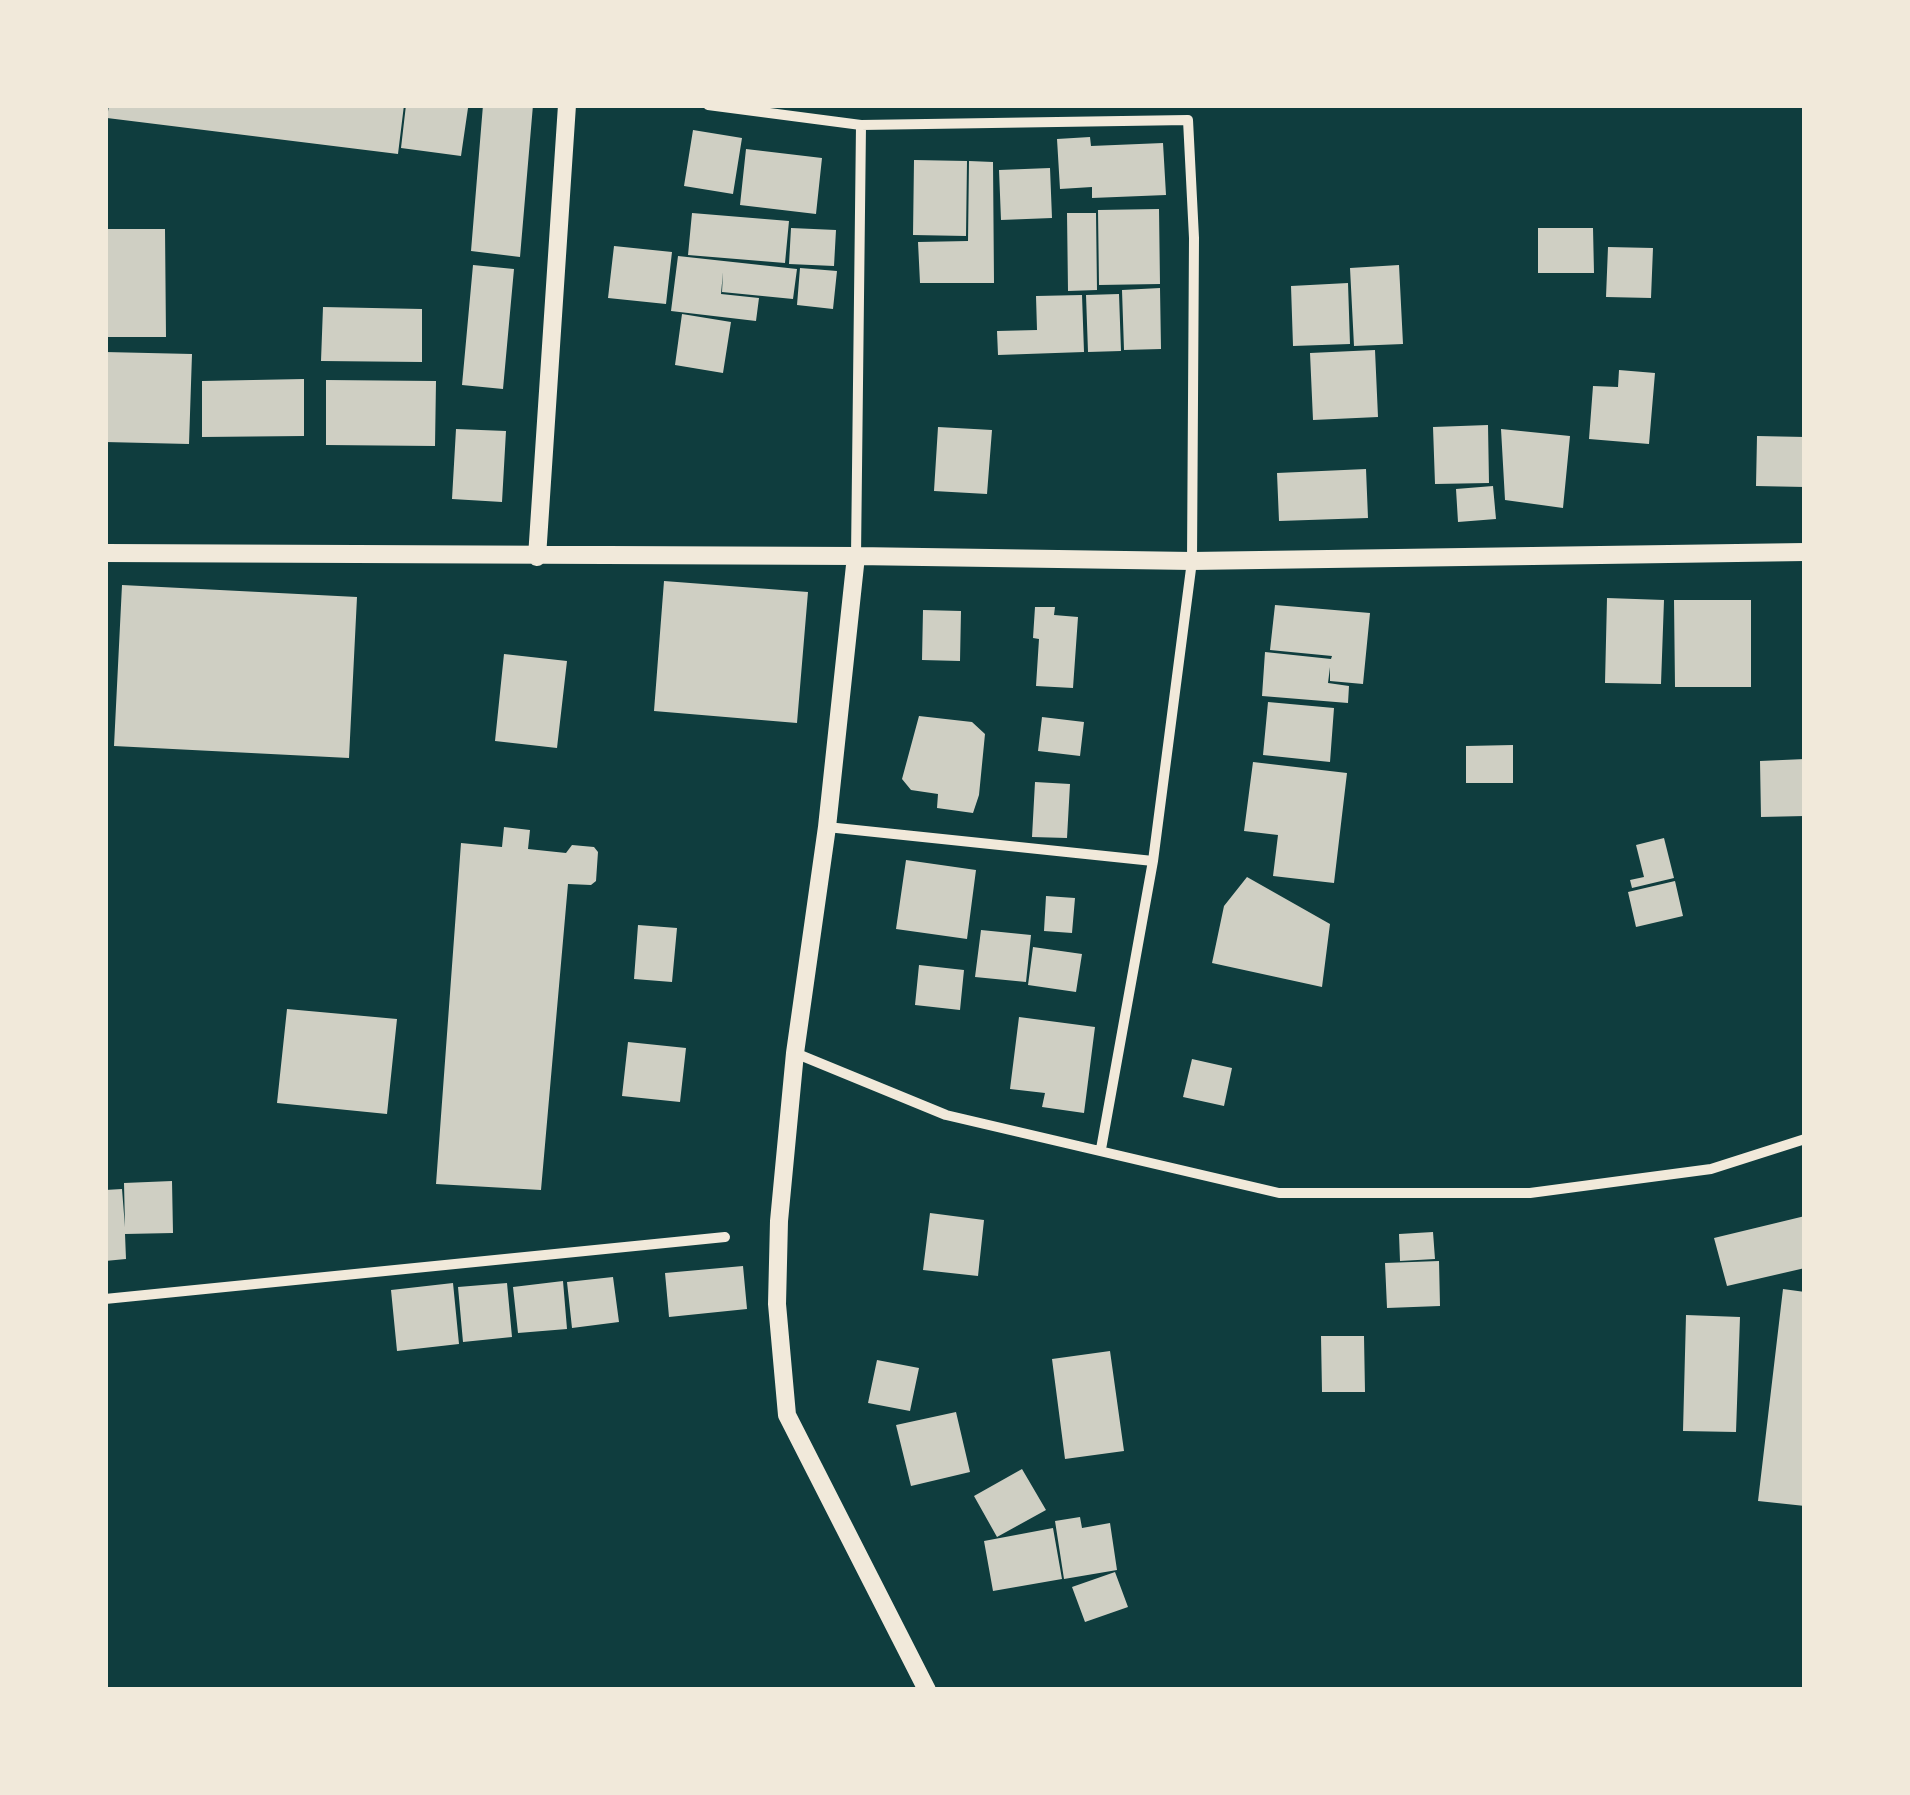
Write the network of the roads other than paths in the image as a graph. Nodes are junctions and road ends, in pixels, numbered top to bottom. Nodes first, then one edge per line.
1 (568, 105) edge
2 (708, 105) edge
3 (861, 125) junction
4 (1805, 552) edge
5 (105, 553) edge
6 (856, 556) junction
7 (536, 557) junction
8 (1192, 562) junction
9 (827, 827) junction
10 (1153, 860) junction
11 (794, 1053) junction
12 (1805, 1139) edge
13 (1101, 1149) junction
14 (725, 1237) dead end
15 (105, 1299) edge
16 (927, 1690) edge

1 - 7 street
2 - 3 street
3 - 6 street
3 - 8 street
4 - 8 street
5 - 7 street
6 - 7 street
6 - 8 street
6 - 9 street
8 - 10 street
9 - 10 street
9 - 11 street
10 - 13 street
11 - 13 street
11 - 16 street
12 - 13 street
14 - 15 street

